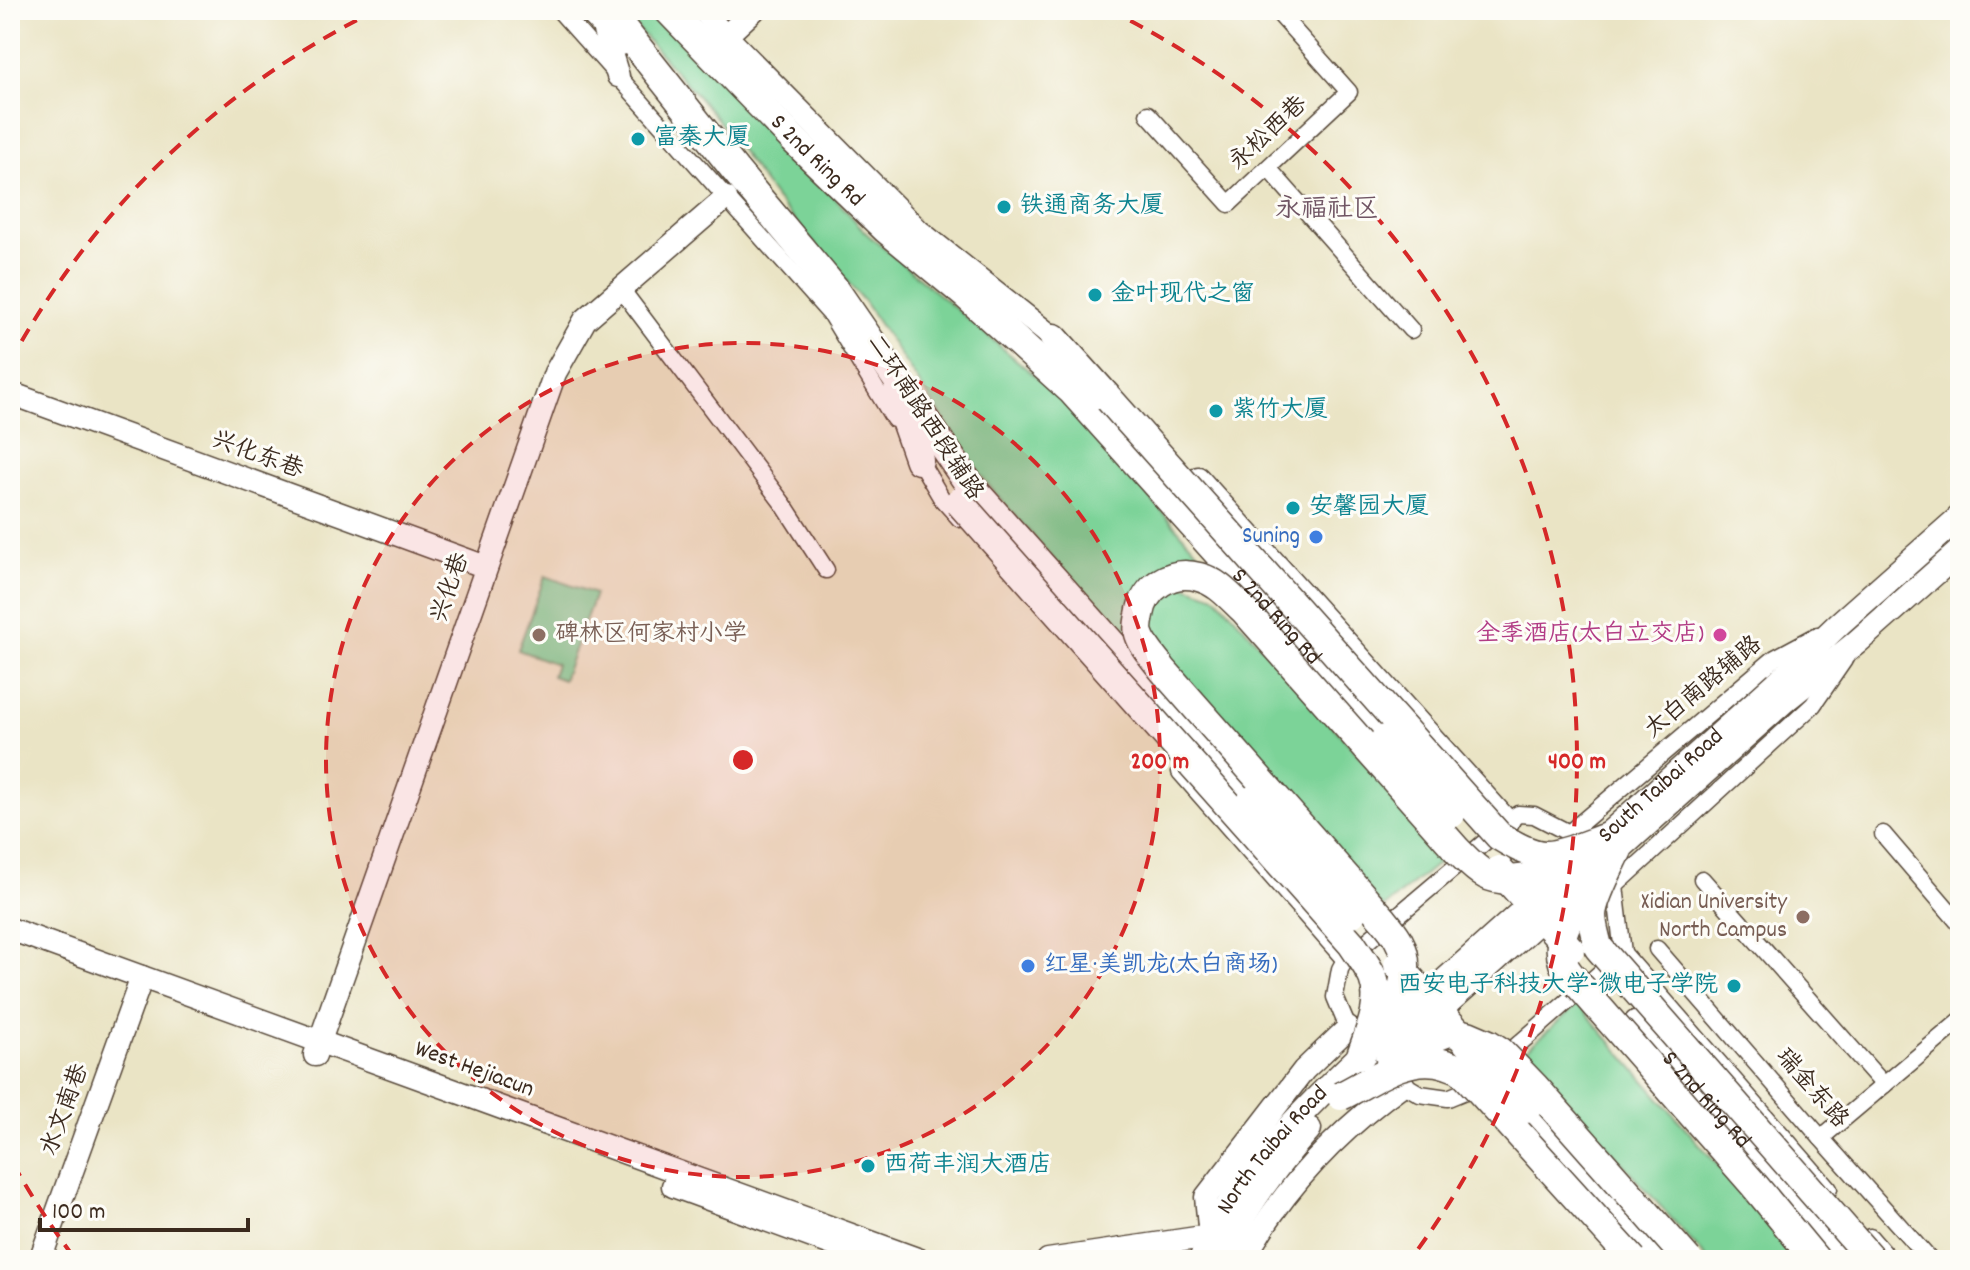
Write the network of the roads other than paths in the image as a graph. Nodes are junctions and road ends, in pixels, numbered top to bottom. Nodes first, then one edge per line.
1 (559, 10) edge
2 (668, 10) edge
3 (754, 10) edge
4 (1276, 10) edge
5 (600, 15) edge
6 (720, 20) edge
7 (618, 76) junction
8 (1148, 114) dead end
9 (794, 140) junction
10 (1268, 168) junction
11 (726, 198) junction
12 (621, 289) junction
13 (1411, 330) dead end
14 (1054, 338) junction
15 (884, 361) junction
16 (10, 393) edge
17 (919, 460) junction
18 (965, 494) junction
19 (1960, 517) edge
20 (1960, 551) edge
21 (486, 567) junction
22 (826, 570) dead end
23 (1244, 610) junction
24 (1840, 623) junction
25 (1285, 626) junction
26 (1856, 643) junction
27 (1289, 662) junction
28 (1163, 670) junction
29 (1781, 692) junction
30 (1182, 721) junction
31 (1230, 745) junction
32 (1508, 822) junction
33 (1569, 833) junction
34 (1883, 834) dead end
35 (1604, 859) junction
36 (1702, 879) dead end
37 (1960, 924) edge
38 (10, 929) edge
39 (10, 945) edge
40 (1657, 949) dead end
41 (1623, 953) junction
42 (1345, 960) junction
43 (139, 984) junction
44 (1960, 1021) edge
45 (1348, 1028) junction
46 (317, 1048) junction
47 (1376, 1054) junction
48 (1403, 1084) junction
49 (1884, 1085) junction
50 (1465, 1091) junction
51 (1341, 1096) junction
52 (1821, 1138) junction
53 (1754, 1185) junction
54 (1790, 1198) junction
55 (1210, 1236) junction
56 (1797, 1236) junction
57 (1675, 1255) edge
58 (40, 1260) edge
59 (875, 1260) edge
60 (920, 1260) edge
61 (1048, 1260) edge
62 (1201, 1260) edge
63 (1222, 1260) edge
64 (1242, 1260) edge
65 (1617, 1260) edge
66 (1633, 1260) edge
67 (1816, 1260) edge
68 (1846, 1260) edge
69 (1872, 1260) edge
70 (1890, 1260) edge
71 (1930, 1260) edge

1 - 7 street, 二环南路西段辅路
2 - 9 highway, S 2nd Ring Rd
3 - 6 street
4 - 10 street, 永松西巷
5 - 7 street
5 - 15 highway
6 - 9 street
6 - 14 street
7 - 11 street, 二环南路西段辅路
8 - 10 street, 永松西巷
9 - 25 highway, S 2nd Ring Rd
10 - 13 street
11 - 12 street, 兴化巷
11 - 17 street, 二环南路西段辅路
12 - 21 street, 兴化巷
12 - 22 street
14 - 32 street
14 - 35 highway, bridge
15 - 17 highway
15 - 18 highway
16 - 21 street, 兴化东巷
17 - 42 street, 二环南路西段辅路
18 - 30 highway
18 - 47 highway, bridge
19 - 24 main road, South Taibai Road
20 - 26 main road, South Taibai Road
21 - 46 street, 兴化巷
23 - 25 highway
23 - 27 highway, bridge
23 - 28 highway, bridge
24 - 29 main road, South Taibai Road
24 - 33 street, 太白南路辅路
25 - 27 highway
25 - 54 highway, S 2nd Ring Rd, bridge
26 - 29 main road, South Taibai Road
26 - 35 street
27 - 35 highway, bridge
28 - 30 highway
28 - 31 highway, bridge
29 - 35 main road, South Taibai Road, bridge
30 - 31 highway
30 - 57 highway, bridge
31 - 47 highway, bridge
32 - 33 street
32 - 42 street
33 - 35 street
34 - 37 street
35 - 41 street
35 - 47 main road, South Taibai Road, bridge
35 - 53 highway, bridge
35 - 69 highway, bridge
36 - 49 street
38 - 43 street, West Hejiacun
39 - 43 street, West Hejiacun
40 - 52 street, 瑞金东路
41 - 50 street
41 - 70 street
42 - 45 street
43 - 46 street, West Hejiacun
43 - 58 street, 水文南巷
44 - 49 street
45 - 48 street
45 - 55 street
46 - 59 street, West Hejiacun
46 - 60 street, West Hejiacun
47 - 51 main road, North Taibai Road
47 - 55 main road, North Taibai Road
47 - 57 highway, bridge
48 - 50 street
48 - 64 street
49 - 52 street
50 - 65 street
51 - 63 main road, North Taibai Road
51 - 66 highway, bridge
52 - 71 street, 瑞金东路
53 - 54 highway
53 - 56 highway, bridge
54 - 56 highway
54 - 68 highway, S 2nd Ring Rd
55 - 61 street
55 - 62 main road, North Taibai Road
56 - 67 highway, bridge

